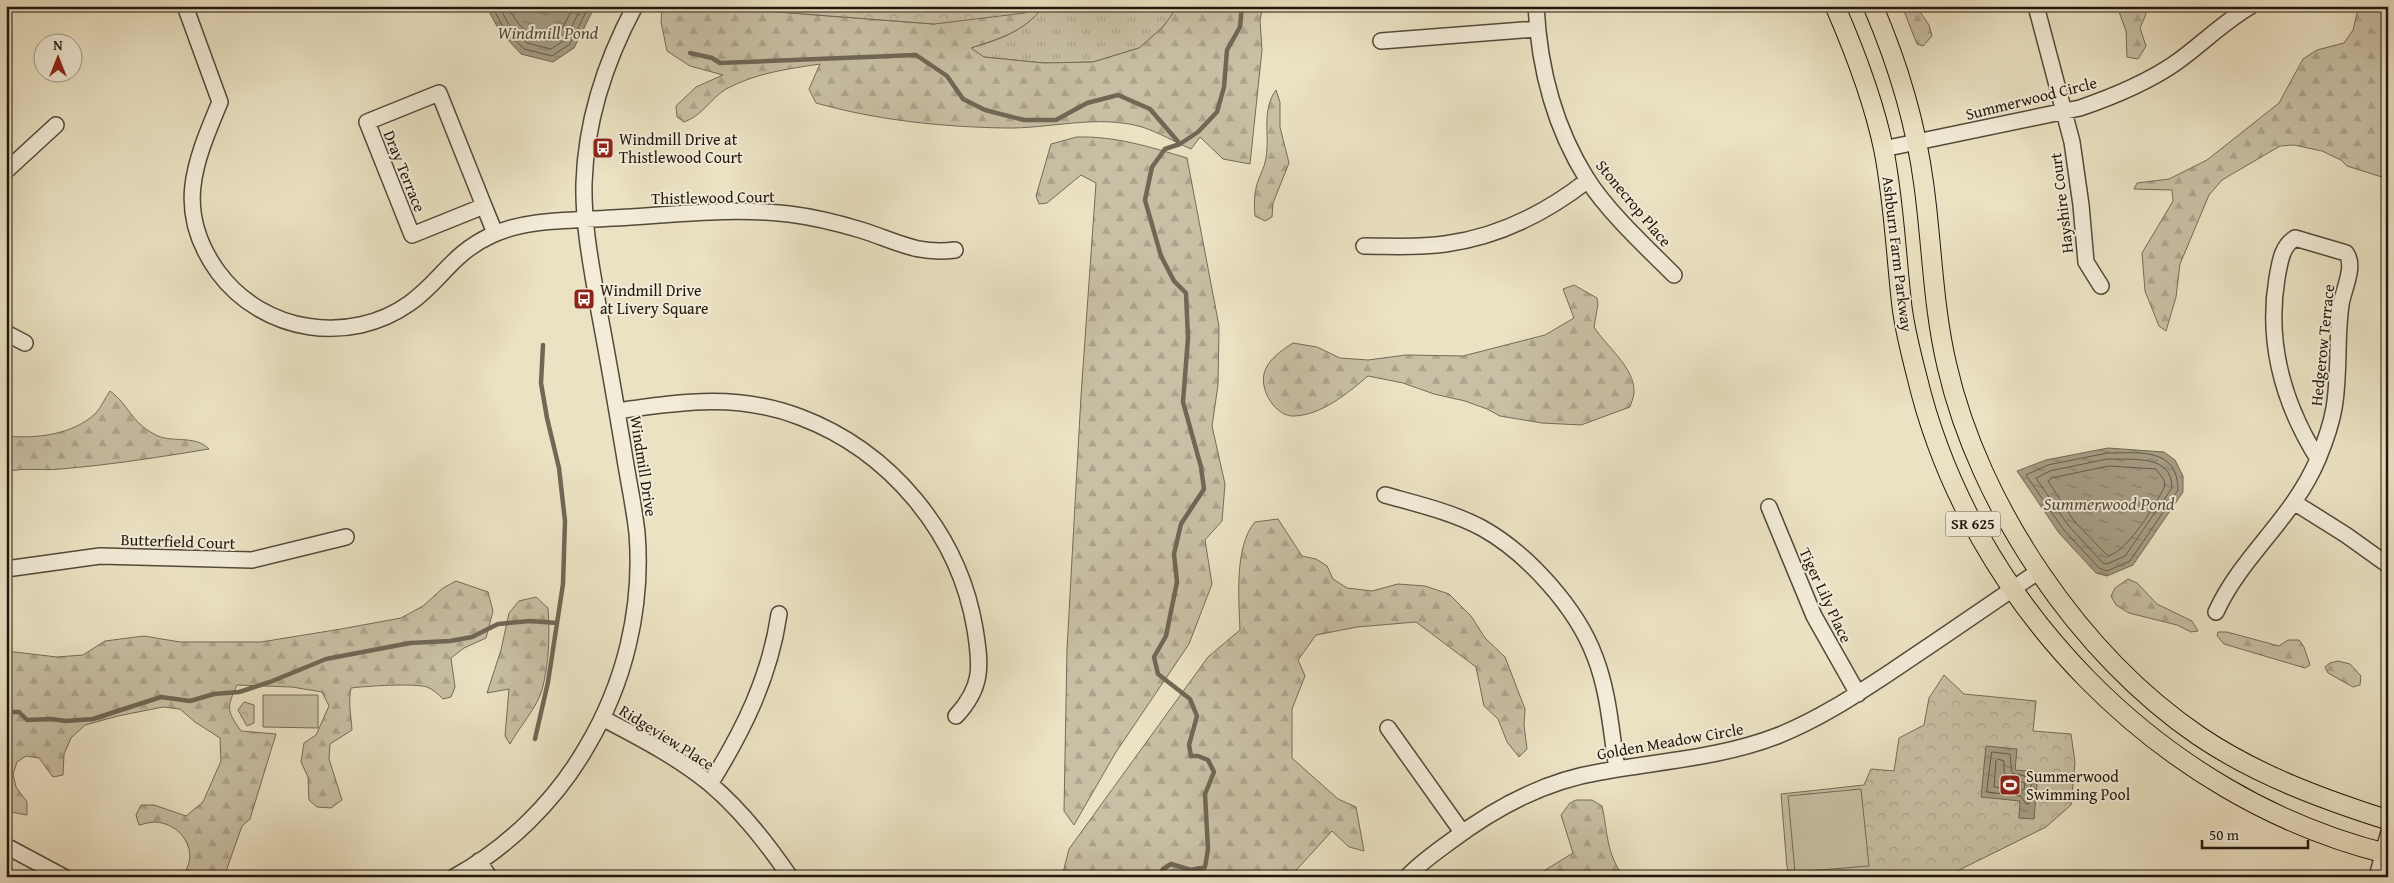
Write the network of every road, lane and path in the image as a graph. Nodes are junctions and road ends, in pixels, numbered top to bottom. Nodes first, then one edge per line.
1 (184, 6) edge
2 (636, 6) edge
3 (1536, 6) edge
4 (1835, 6) edge
5 (1874, 6) edge
6 (2036, 6) edge
7 (2249, 7) edge
8 (1537, 29) junction
9 (1382, 41) dead end
10 (2065, 111) junction
11 (56, 125) dead end
12 (1917, 143) junction
13 (1883, 149) junction
14 (6, 171) edge
15 (1588, 180) junction
16 (484, 206) junction
17 (585, 220) junction
18 (494, 233) junction
19 (1364, 246) dead end
20 (955, 250) dead end
21 (1674, 276) dead end
22 (2101, 286) dead end
23 (6, 333) edge
24 (25, 343) dead end
25 (617, 411) junction
26 (2318, 459) junction
27 (1385, 495) dead end
28 (2295, 503) junction
29 (1769, 507) dead end
30 (346, 537) dead end
31 (2388, 565) edge
32 (6, 569) edge
33 (2039, 571) junction
34 (2013, 589) junction
35 (2216, 612) dead end
36 (779, 614) dead end
37 (1858, 694) junction
38 (956, 716) dead end
39 (604, 719) junction
40 (1388, 728) dead end
41 (1617, 769) junction
42 (710, 784) junction
43 (2388, 820) edge
44 (1462, 832) junction
45 (2388, 834) edge
46 (6, 846) edge
47 (2385, 854) edge
48 (479, 861) junction
49 (64, 877) edge
50 (454, 877) edge
51 (489, 877) edge
52 (790, 877) edge
53 (1407, 877) edge
54 (2377, 877) edge

1 - 18 street, Thistlewood Court
2 - 17 street, Windmill Drive
3 - 8 street, Stonecrop Place
4 - 13 main road, Ashburn Farm Parkway / SR 625
5 - 12 main road, Ashburn Farm Parkway / SR 625
6 - 10 street, Hayshire Court
7 - 10 street, Summerwood Circle
8 - 9 street
8 - 15 street, Stonecrop Place
10 - 12 street, Summerwood Circle
10 - 22 street, Hayshire Court
11 - 14 street
12 - 13 street, Summerwood Circle
12 - 33 main road, Ashburn Farm Parkway / SR 625
13 - 34 main road, Ashburn Farm Parkway / SR 625
15 - 19 street
15 - 21 street, Stonecrop Place
16 - 16 street, Dray Terrace
16 - 18 street, Dray Terrace
17 - 18 street, Thistlewood Court
17 - 20 street, Thistlewood Court
17 - 25 street, Windmill Drive
23 - 24 street
25 - 38 street
25 - 39 street, Windmill Drive
26 - 26 street, Hedgerow Terrace
26 - 28 street, Hedgerow Terrace
27 - 41 street
28 - 31 street
28 - 35 street, Hedgerow Terrace
29 - 37 street, Tiger Lily Place
30 - 32 street, Butterfield Court
33 - 34 street, Golden Meadow Circle
33 - 43 main road, Ashburn Farm Parkway / SR 625
34 - 37 street, Golden Meadow Circle
34 - 47 main road, Ashburn Farm Parkway / SR 625
36 - 42 street
37 - 41 street, Golden Meadow Circle
39 - 42 street, Ridgeview Place
39 - 48 street, Windmill Drive
40 - 44 street
41 - 44 street, Golden Meadow Circle
42 - 52 street, Ridgeview Place
44 - 53 street, Golden Meadow Circle
45 - 47 street
46 - 49 street
47 - 54 street
48 - 50 street, Windmill Drive
48 - 51 street

